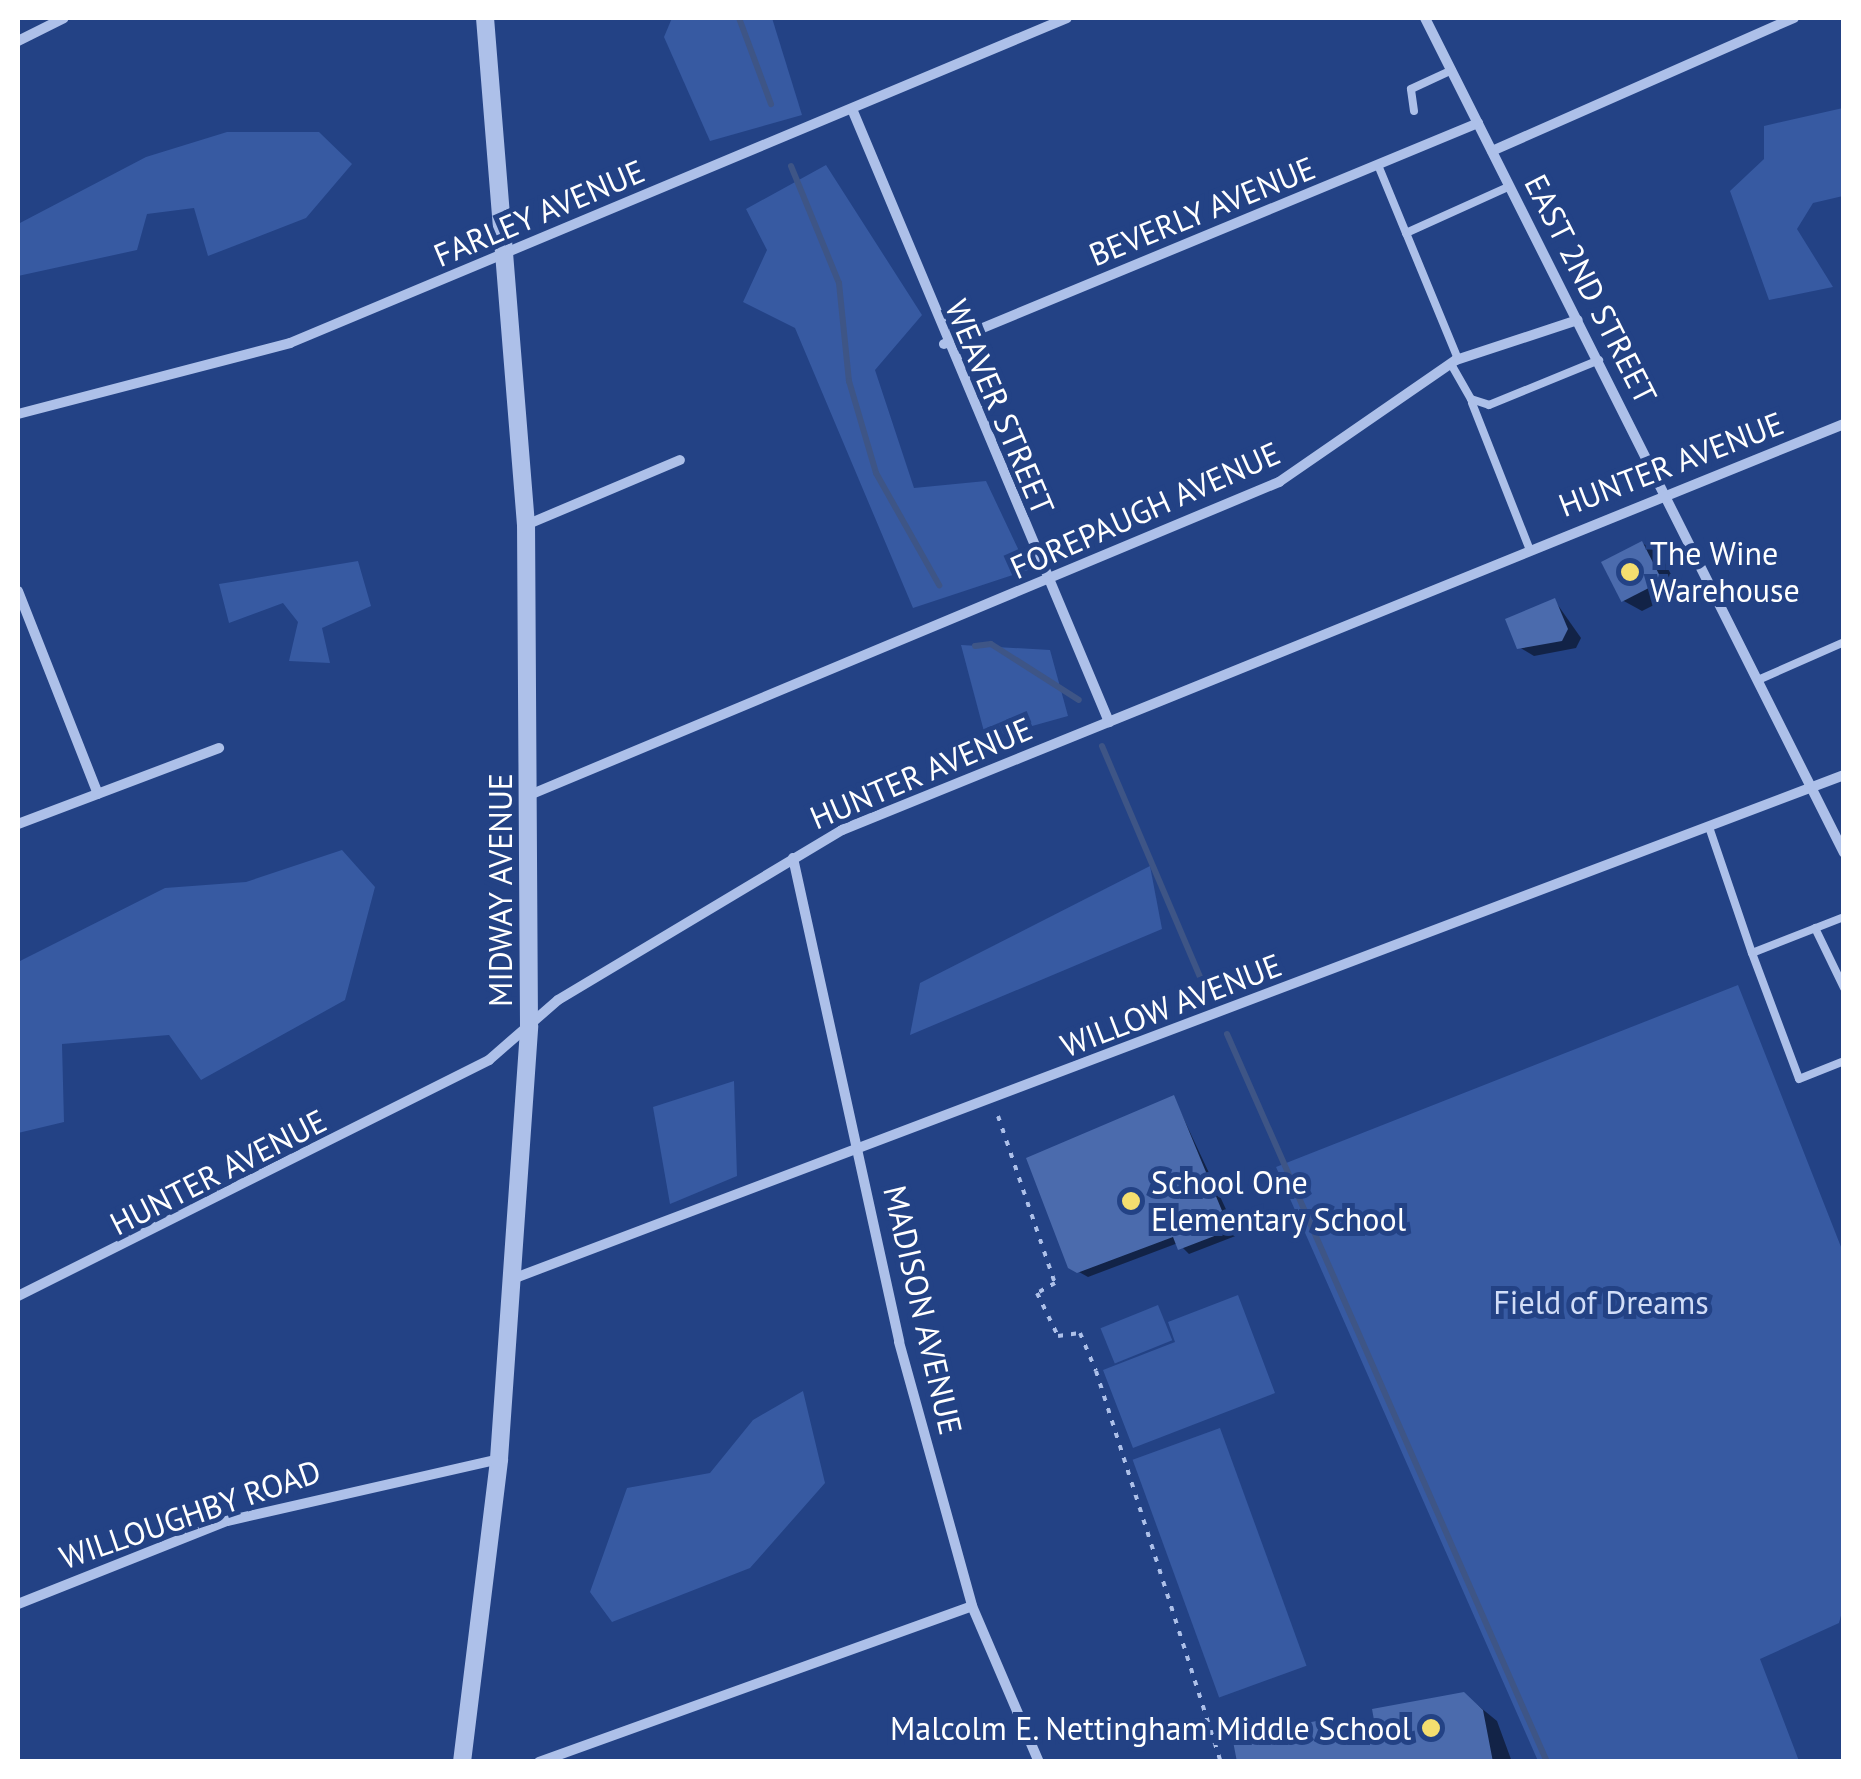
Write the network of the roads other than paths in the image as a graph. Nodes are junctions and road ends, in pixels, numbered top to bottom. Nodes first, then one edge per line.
1 (64, 18) edge
2 (485, 18) edge
3 (1068, 18) edge
4 (1426, 18) edge
5 (1794, 18) edge
6 (18, 41) edge
7 (1452, 70) junction
8 (852, 109) junction
9 (1414, 111) dead end
10 (1478, 124) junction
11 (1492, 151) junction
12 (1378, 164) junction
13 (1510, 186) junction
14 (1406, 233) junction
15 (508, 253) junction
16 (1578, 320) junction
17 (944, 344) junction
18 (1599, 360) junction
19 (1454, 362) junction
20 (1471, 400) junction
21 (18, 414) edge
22 (1844, 424) edge
23 (680, 460) dead end
24 (1665, 491) junction
25 (526, 525) junction
26 (1529, 548) junction
27 (1048, 582) junction
28 (18, 592) edge
29 (1844, 642) edge
30 (1758, 680) junction
31 (1109, 722) junction
32 (219, 748) dead end
33 (1844, 776) edge
34 (1811, 788) junction
35 (98, 794) junction
36 (532, 794) junction
37 (18, 824) edge
38 (1709, 827) junction
39 (1844, 853) edge
40 (794, 858) junction
41 (1844, 917) edge
42 (1816, 928) junction
43 (1752, 953) junction
44 (1844, 988) edge
45 (528, 1026) junction
46 (1844, 1060) edge
47 (862, 1145) junction
48 (515, 1278) junction
49 (18, 1296) edge
50 (499, 1458) junction
51 (18, 1604) edge
52 (972, 1606) junction
53 (462, 1762) edge
54 (540, 1762) edge
55 (1039, 1762) edge

1 - 6 street
2 - 15 street, MIDWAY AVENUE
3 - 8 street, FARLEY AVENUE
4 - 7 street, EAST 2ND STREET
5 - 11 street
7 - 9 lane
7 - 10 street, EAST 2ND STREET
8 - 15 street, FARLEY AVENUE
8 - 17 street, WEAVER STREET
10 - 11 street, EAST 2ND STREET
10 - 12 street, BEVERLY AVENUE
11 - 13 street, EAST 2ND STREET
12 - 14 lane
12 - 17 street, BEVERLY AVENUE
13 - 14 lane
13 - 16 street, EAST 2ND STREET
14 - 19 lane
15 - 21 street, FARLEY AVENUE
15 - 25 street, MIDWAY AVENUE
16 - 18 street, EAST 2ND STREET
16 - 19 street, FOREPAUGH AVENUE
17 - 27 street, WEAVER STREET
18 - 20 lane
18 - 24 street, EAST 2ND STREET
19 - 20 lane
19 - 27 street, FOREPAUGH AVENUE
20 - 26 lane
22 - 24 street, HUNTER AVENUE
23 - 25 street
24 - 26 street, HUNTER AVENUE
24 - 30 street, EAST 2ND STREET
25 - 36 street, MIDWAY AVENUE
26 - 31 street, HUNTER AVENUE
27 - 31 street, WEAVER STREET
27 - 36 street, FOREPAUGH AVENUE
28 - 35 street
29 - 30 lane
30 - 34 street, EAST 2ND STREET
31 - 40 street, HUNTER AVENUE
32 - 35 street
33 - 34 street, WILLOW AVENUE
34 - 38 street, WILLOW AVENUE
34 - 39 street, EAST 2ND STREET
35 - 37 street
36 - 45 street, MIDWAY AVENUE
38 - 43 lane
38 - 47 street, WILLOW AVENUE
40 - 45 street, HUNTER AVENUE
40 - 47 street, MADISON AVENUE
41 - 42 lane
42 - 43 lane
42 - 44 lane
43 - 46 lane
45 - 48 street, MIDWAY AVENUE
45 - 49 street, HUNTER AVENUE
47 - 48 street, WILLOW AVENUE
47 - 52 street, MADISON AVENUE
48 - 50 street, MIDWAY AVENUE
50 - 51 street, WILLOUGHBY ROAD
50 - 53 street, MIDWAY AVENUE
52 - 54 street
52 - 55 street, MADISON AVENUE

